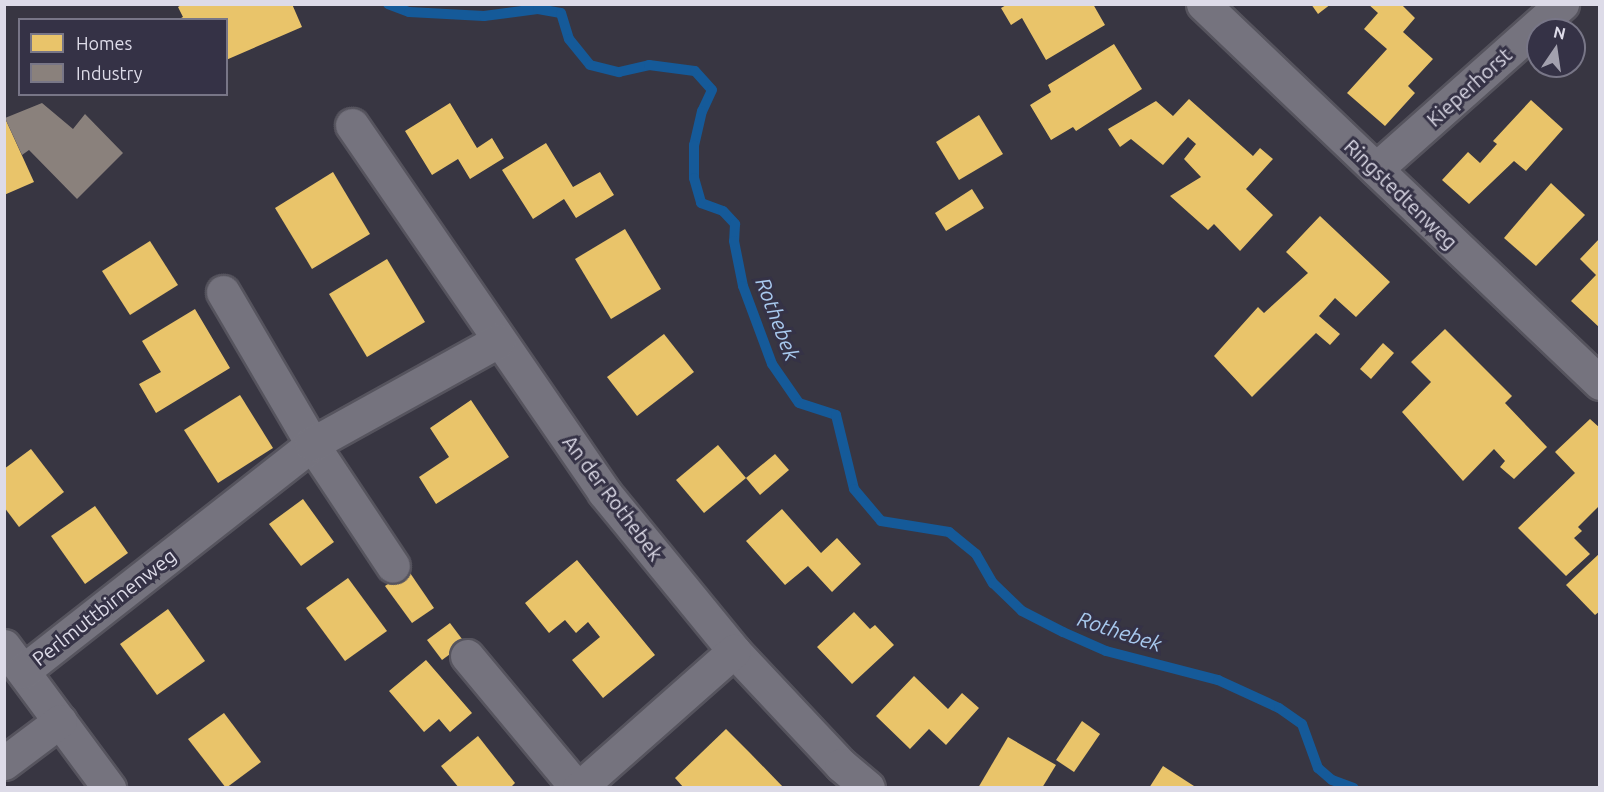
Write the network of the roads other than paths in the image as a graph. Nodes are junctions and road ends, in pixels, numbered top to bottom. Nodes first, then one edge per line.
1 (1203, 4) edge
2 (1560, 5) edge
3 (352, 125) dead end
4 (1376, 169) junction
5 (223, 292) dead end
6 (498, 340) junction
7 (1599, 383) edge
8 (312, 444) junction
9 (393, 566) dead end
10 (734, 651) junction
11 (467, 656) dead end
12 (14, 659) edge
13 (60, 721) junction
14 (4, 764) edge
15 (109, 788) edge
16 (578, 788) edge
17 (868, 788) edge

1 - 4 street, Ringstedtenweg
2 - 4 street, Kieperhorst
3 - 6 street, An der Rothebek
4 - 7 street, Ringstedtenweg
5 - 8 street
6 - 8 street
6 - 10 street, An der Rothebek
8 - 9 street
8 - 12 street, Perlmuttbirnenweg
10 - 16 street
10 - 17 street, An der Rothebek
11 - 16 street
12 - 13 street, Perlmuttbirnenweg
13 - 14 street
13 - 15 street, Perlmuttbirnenweg

